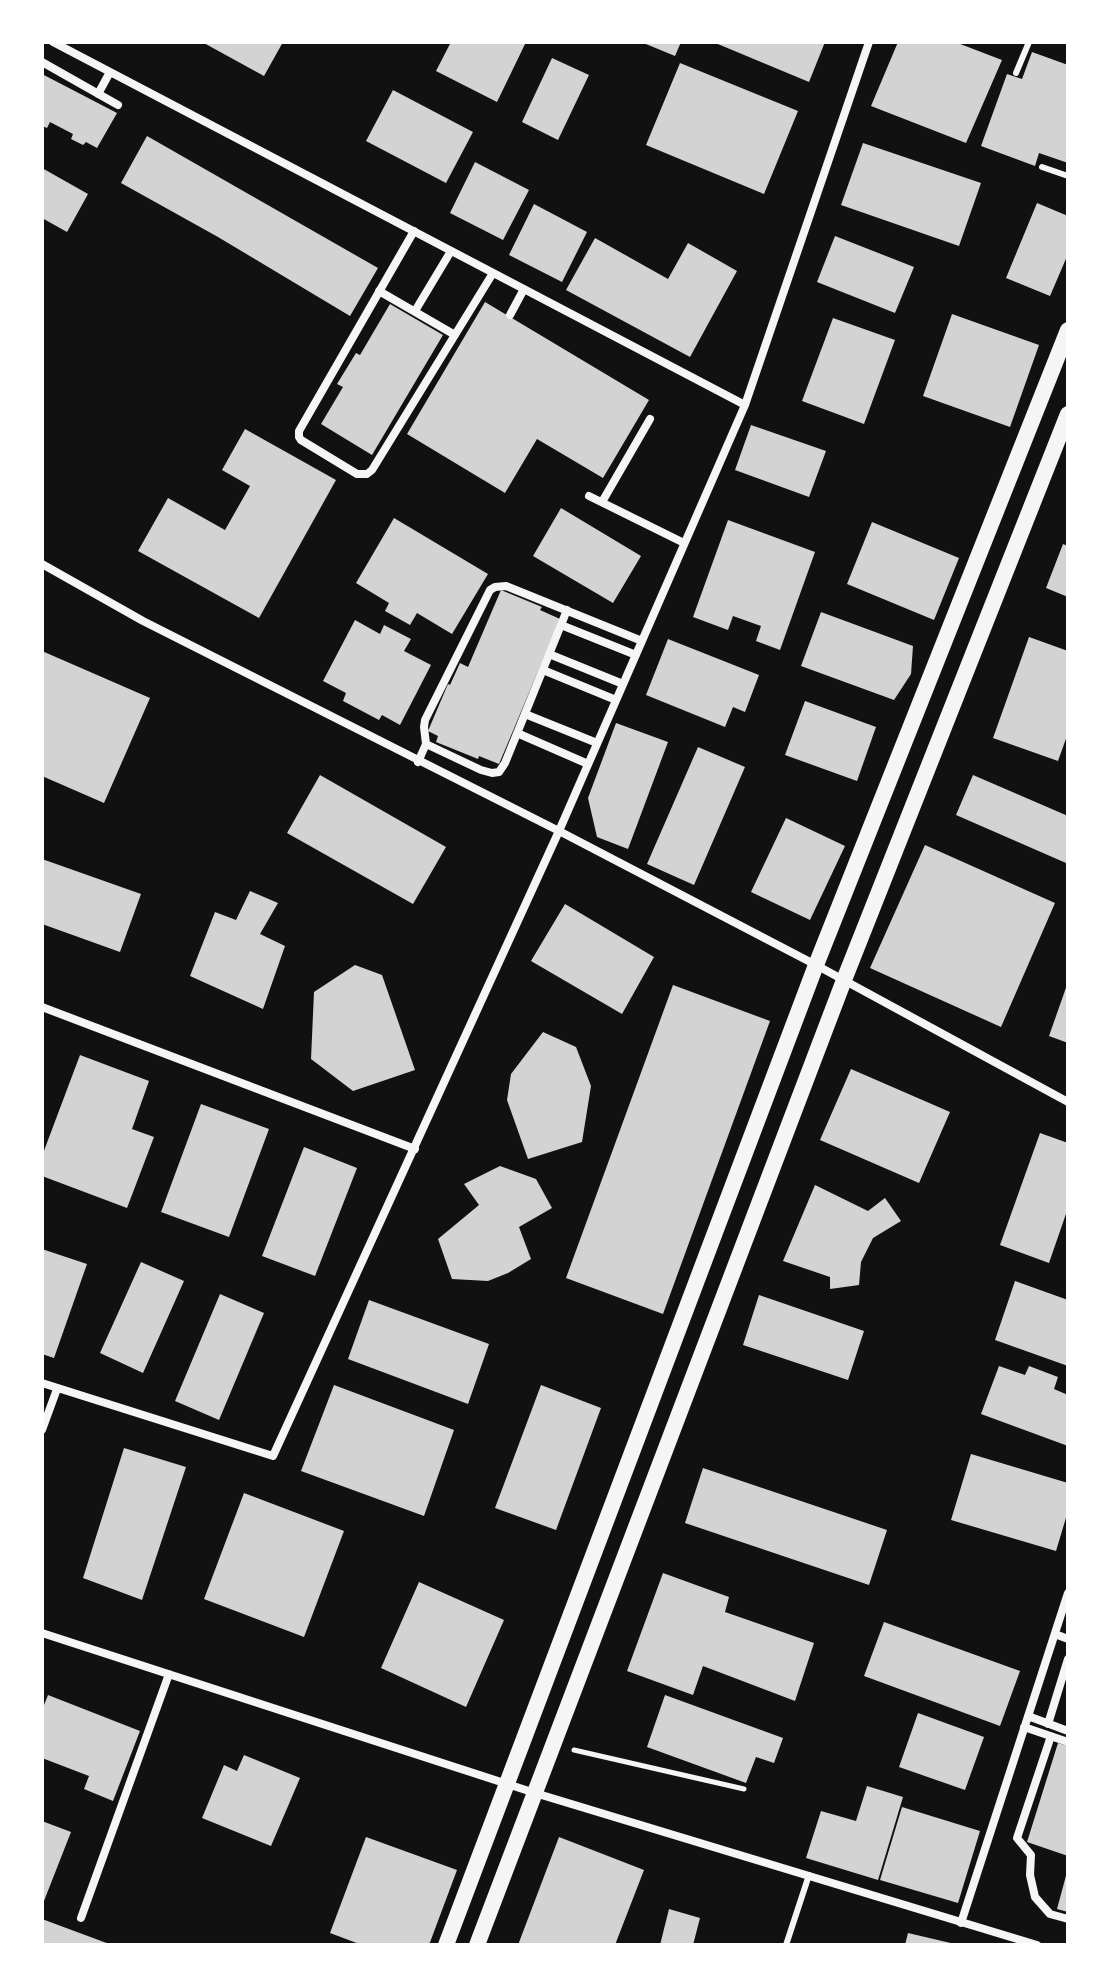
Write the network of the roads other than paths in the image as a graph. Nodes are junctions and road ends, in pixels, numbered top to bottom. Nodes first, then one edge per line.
1 (53, 42) edge
2 (869, 42) edge
3 (1029, 42) edge
4 (42, 62) edge
5 (110, 72) junction
6 (1016, 73) dead end
7 (98, 94) junction
8 (118, 105) dead end
9 (1042, 167) dead end
10 (1068, 176) edge
11 (414, 231) junction
12 (451, 251) junction
13 (493, 273) junction
14 (524, 289) junction
15 (379, 291) junction
16 (415, 311) junction
17 (510, 315) dead end
18 (1068, 330) edge
19 (455, 335) junction
20 (745, 405) junction
21 (1068, 414) edge
22 (650, 419) dead end
23 (589, 496) dead end
24 (602, 502) junction
25 (684, 543) junction
26 (42, 564) edge
27 (567, 610) junction
28 (561, 625) junction
29 (642, 641) junction
30 (549, 654) junction
31 (636, 655) junction
32 (543, 670) junction
33 (623, 684) junction
34 (616, 700) junction
35 (525, 714) junction
36 (517, 733) junction
37 (597, 743) junction
38 (426, 744) junction
39 (418, 762) junction
40 (588, 764) junction
41 (559, 831) junction
42 (816, 965) junction
43 (844, 980) junction
44 (42, 1007) edge
45 (1068, 1102) edge
46 (415, 1149) junction
47 (42, 1383) edge
48 (57, 1389) junction
49 (42, 1430) edge
50 (1068, 1593) edge
51 (42, 1633) edge
52 (1055, 1634) junction
53 (1068, 1639) edge
54 (1049, 1652) junction
55 (1068, 1659) edge
56 (169, 1674) junction
57 (1039, 1683) junction
58 (1059, 1690) junction
59 (1028, 1716) junction
60 (1048, 1724) junction
61 (1024, 1727) junction
62 (1068, 1731) edge
63 (1051, 1736) junction
64 (1068, 1742) edge
65 (507, 1783) junction
66 (535, 1793) junction
67 (809, 1875) junction
68 (81, 1918) dead end
69 (1068, 1919) edge
70 (961, 1923) junction
71 (446, 1945) edge
72 (477, 1945) edge
73 (786, 1945) edge
74 (1036, 1945) edge

1 - 5 street
2 - 20 street
3 - 6 lane
4 - 7 street
5 - 7 street
5 - 11 street
7 - 8 street
9 - 10 lane
11 - 12 street
11 - 15 street
12 - 13 street
12 - 16 street
13 - 14 street
13 - 19 street
14 - 17 street
14 - 20 street
15 - 16 street
15 - 19 street
16 - 19 street
18 - 42 main road
20 - 25 street
21 - 43 main road
22 - 24 street
23 - 24 street
24 - 25 street
25 - 29 street
26 - 39 street
27 - 28 street
27 - 29 street
27 - 38 street
28 - 30 street
28 - 31 street
29 - 31 street
30 - 32 street
30 - 33 street
31 - 33 street
32 - 34 street
32 - 35 street
33 - 34 street
34 - 37 street
35 - 36 street
35 - 37 street
36 - 38 street
36 - 40 street
37 - 40 street
38 - 39 street
39 - 41 street
40 - 41 street
41 - 42 street
41 - 46 street
42 - 43 street
42 - 65 main road
43 - 45 street
43 - 66 main road
44 - 46 street
46 - 48 street
47 - 48 street
48 - 49 street
50 - 52 street
51 - 56 street
52 - 53 street
52 - 54 street
54 - 55 street
54 - 57 street
55 - 58 street
56 - 65 street
56 - 68 street
57 - 58 street
57 - 59 street
58 - 60 street
59 - 60 street
59 - 61 street
60 - 62 street
61 - 63 street
61 - 70 street
63 - 64 street
63 - 69 street
65 - 66 street
65 - 71 main road
66 - 67 street
66 - 72 main road
67 - 70 street
67 - 73 lane
70 - 74 street

